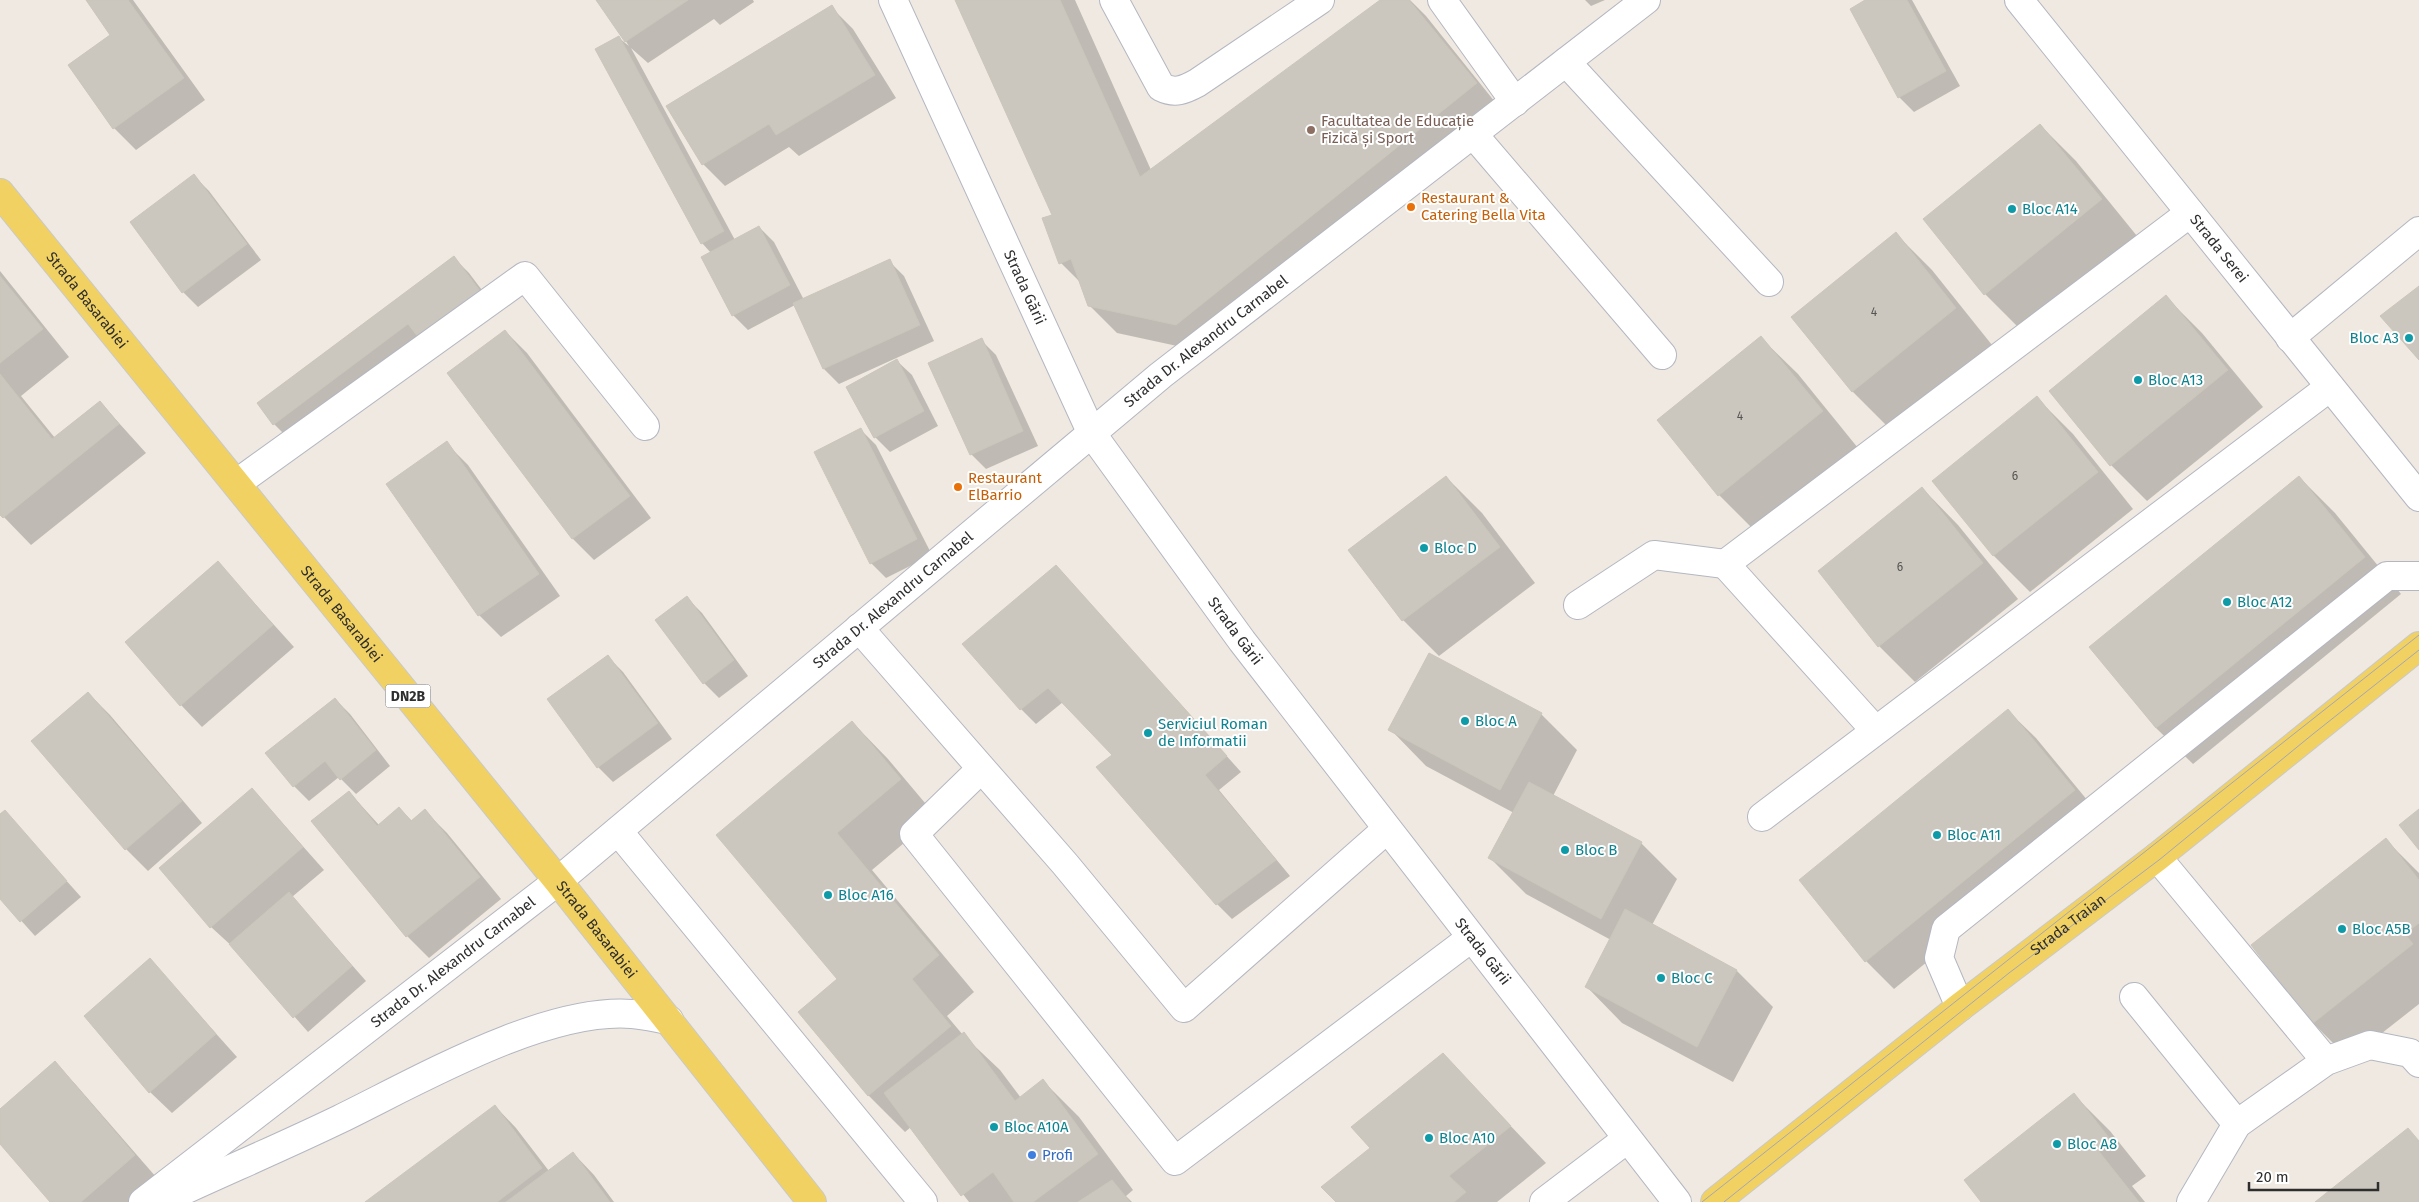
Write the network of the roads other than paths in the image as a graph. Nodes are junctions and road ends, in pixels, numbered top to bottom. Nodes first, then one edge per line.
1 (893, 0) edge
2 (1114, 0) edge
3 (1320, 0) edge
4 (1442, 0) edge
5 (1646, 0) edge
6 (2019, 0) edge
7 (1566, 62) junction
8 (1515, 102) junction
9 (1473, 134) junction
10 (0, 193) edge
11 (2190, 213) junction
12 (2419, 231) edge
13 (1769, 282) dead end
14 (2290, 338) junction
15 (1662, 355) dead end
16 (2330, 387) junction
17 (645, 426) dead end
18 (1092, 434) junction
19 (237, 483) junction
20 (2419, 497) edge
21 (1725, 564) junction
22 (2419, 576) edge
23 (1578, 605) dead end
24 (859, 628) junction
25 (2419, 646) edge
26 (1875, 730) junction
27 (981, 769) junction
28 (1762, 817) dead end
29 (1387, 829) junction
30 (618, 831) junction
31 (2157, 857) junction
32 (558, 881) junction
33 (1471, 938) junction
34 (2134, 997) dead end
35 (1960, 1008) junction
36 (669, 1020) junction
37 (2326, 1061) junction
38 (2419, 1063) edge
39 (2237, 1124) junction
40 (1627, 1139) junction
41 (143, 1202) edge
42 (159, 1202) edge
43 (812, 1202) edge
44 (923, 1202) edge
45 (1544, 1202) edge
46 (1677, 1202) edge
47 (1715, 1202) edge
48 (2190, 1202) edge

1 - 18 street, Strada Gării
2 - 3 street
4 - 8 street
5 - 7 street, Strada Dr. Alexandru Carnabel
6 - 11 street, Strada Serei
7 - 8 street, Strada Dr. Alexandru Carnabel
7 - 13 street
8 - 9 street, Strada Dr. Alexandru Carnabel
9 - 15 street
9 - 18 street, Strada Dr. Alexandru Carnabel
10 - 19 main road, Strada Basarabiei / DN2B
11 - 14 street, Strada Serei
11 - 21 street
12 - 14 street
14 - 16 street, Strada Serei
16 - 20 street, Strada Serei
16 - 26 street
17 - 19 street
18 - 24 street, Strada Dr. Alexandru Carnabel
18 - 29 street, Strada Gării
19 - 32 main road, Strada Basarabiei / DN2B
21 - 23 street
21 - 26 street
22 - 35 street
24 - 27 street
24 - 30 street, Strada Dr. Alexandru Carnabel
25 - 31 main road, Strada Traian
26 - 28 street
27 - 29 street
27 - 33 street
29 - 33 street, Strada Gării
30 - 32 street, Strada Dr. Alexandru Carnabel
30 - 44 street
31 - 35 main road, Strada Traian
31 - 37 street
32 - 36 main road, Strada Basarabiei / DN2B
32 - 41 street, Strada Dr. Alexandru Carnabel
33 - 40 street, Strada Gării
34 - 39 street
35 - 47 main road, Strada Traian
36 - 42 street
36 - 43 main road, Strada Basarabiei / DN2B
37 - 38 street
37 - 39 street
39 - 48 street
40 - 45 street
40 - 46 street, Strada Gării

